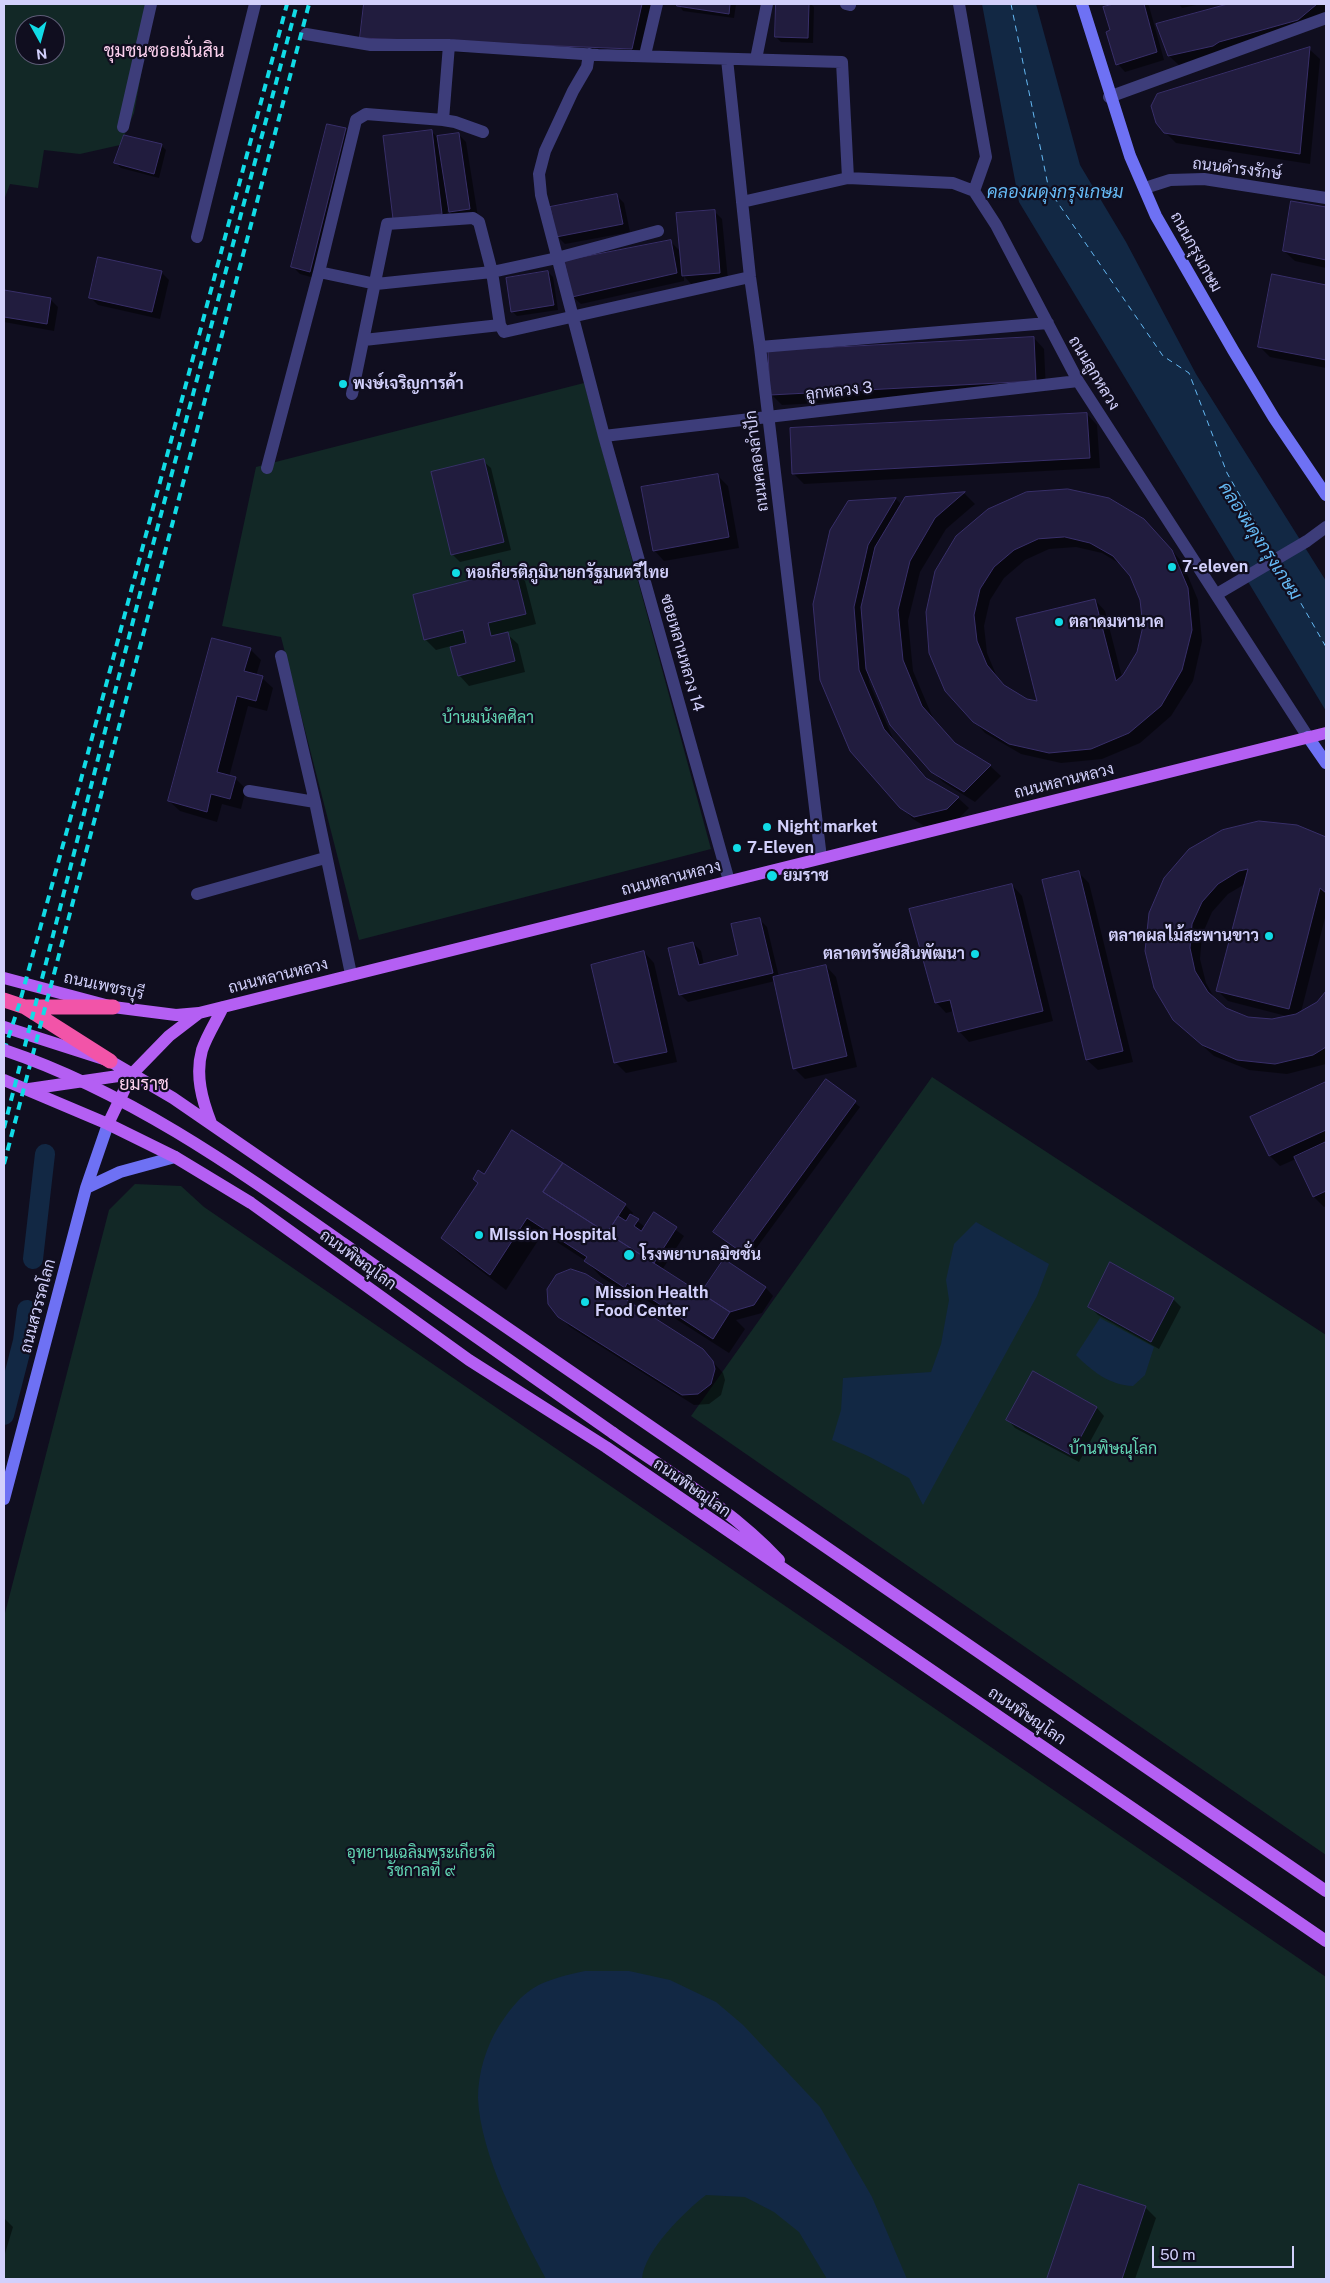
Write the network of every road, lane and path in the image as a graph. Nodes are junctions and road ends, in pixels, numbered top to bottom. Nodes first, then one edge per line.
1 (151, 4) edge
2 (255, 4) edge
3 (657, 4) edge
4 (767, 4) edge
5 (959, 4) edge
6 (1082, 4) edge
7 (1326, 18) edge
8 (306, 34) dead end
9 (449, 45) junction
10 (588, 54) junction
11 (645, 55) junction
12 (756, 59) junction
13 (727, 60) junction
14 (1110, 97) junction
15 (443, 120) junction
16 (123, 127) dead end
17 (483, 132) dead end
18 (848, 178) junction
19 (1145, 188) junction
20 (974, 191) junction
21 (1326, 198) edge
22 (742, 202) junction
23 (658, 231) dead end
24 (197, 237) dead end
25 (557, 258) junction
26 (319, 272) junction
27 (492, 272) junction
28 (750, 277) junction
29 (376, 284) junction
30 (574, 318) junction
31 (1048, 323) junction
32 (500, 325) junction
33 (364, 340) junction
34 (760, 347) junction
35 (1078, 381) junction
36 (352, 394) dead end
37 (768, 416) junction
38 (604, 436) junction
39 (267, 468) dead end
40 (1326, 495) edge
41 (1326, 527) edge
42 (1217, 594) junction
43 (281, 656) dead end
44 (1326, 733) edge
45 (1308, 737) junction
46 (1326, 763) edge
47 (249, 791) dead end
48 (315, 802) junction
49 (325, 858) junction
50 (821, 858) junction
51 (728, 881) junction
52 (197, 894) dead end
53 (351, 974) junction
54 (4, 978) edge
55 (4, 1000) edge
56 (25, 1007) junction
57 (113, 1007) junction
58 (223, 1007) junction
59 (199, 1013) junction
60 (4, 1027) edge
61 (4, 1050) edge
62 (110, 1062) junction
63 (132, 1074) junction
64 (4, 1080) edge
65 (27, 1089) junction
66 (211, 1123) junction
67 (108, 1124) junction
68 (175, 1157) junction
69 (86, 1188) junction
70 (4, 1498) edge
71 (796, 1579) junction
72 (1326, 1891) edge
73 (1326, 1941) edge

1 - 16 street
2 - 24 street
3 - 11 street
4 - 12 street
5 - 20 street
6 - 14 main road, ถนนกรุงเกษม
7 - 14 street
8 - 9 street
9 - 10 street
9 - 15 street
10 - 11 street
10 - 25 street, ซอยหลานหลวง 14
11 - 13 street
12 - 13 street
12 - 18 street
13 - 22 street, ถนนคลองลำปัก
14 - 19 main road, ถนนกรุงเกษม
15 - 17 street
15 - 26 street
18 - 20 street
18 - 22 street
19 - 21 street, ถนนดำรงรักษ์
19 - 40 main road, ถนนกรุงเกษม
20 - 31 street, ถนนลูกหลวง
22 - 28 street, ถนนคลองลำปัก
23 - 25 street
25 - 27 street
25 - 30 street, ซอยหลานหลวง 14
26 - 29 street
26 - 39 street
27 - 29 street
27 - 29 street
27 - 32 street
28 - 30 street
28 - 34 street, ถนนคลองลำปัก
29 - 33 street
30 - 32 street
30 - 38 street, ซอยหลานหลวง 14
31 - 34 street
31 - 35 street, ถนนลูกหลวง
32 - 33 street
33 - 36 street
34 - 37 street, ถนนคลองลำปัก
35 - 37 street, ลูกหลวง 3
35 - 42 street, ถนนลูกหลวง
37 - 38 street, ลูกหลวง 3
37 - 50 street, ถนนคลองลำปัก
38 - 51 street, ซอยหลานหลวง 14
41 - 42 street
42 - 45 street, ถนนลูกหลวง
43 - 48 street
44 - 45 main road, ถนนหลานหลวง
45 - 46 main road, ถนนลูกหลวง
45 - 50 main road, ถนนหลานหลวง
47 - 48 street
48 - 49 street
49 - 52 street
49 - 53 street
50 - 51 main road, ถนนหลานหลวง
51 - 53 main road, ถนนหลานหลวง
53 - 58 main road, ถนนหลานหลวง
54 - 57 main road, ถนนเพชรบุรี
55 - 56 highway
56 - 57 highway
56 - 62 highway
57 - 59 main road, ถนนเพชรบุรี
58 - 59 main road, ถนนหลานหลวง
58 - 66 main road
59 - 63 main road, ถนนหลานหลวง
60 - 62 main road, ถนนพิษณุโลก
61 - 71 main road, bridge
62 - 63 main road, ถนนพิษณุโลก
63 - 65 main road
63 - 66 main road, ถนนพิษณุโลก
63 - 67 main road, ถนนหลานหลวง
64 - 65 main road
65 - 67 main road, ถนนพิษณุโลก
66 - 72 main road, ถนนพิษณุโลก
67 - 68 main road, ถนนพิษณุโลก
67 - 69 main road, ถนนสวรรคโลก
68 - 69 main road
68 - 71 main road, ถนนพิษณุโลก
69 - 70 main road, ถนนสวรรคโลก
71 - 73 main road, ถนนพิษณุโลก

